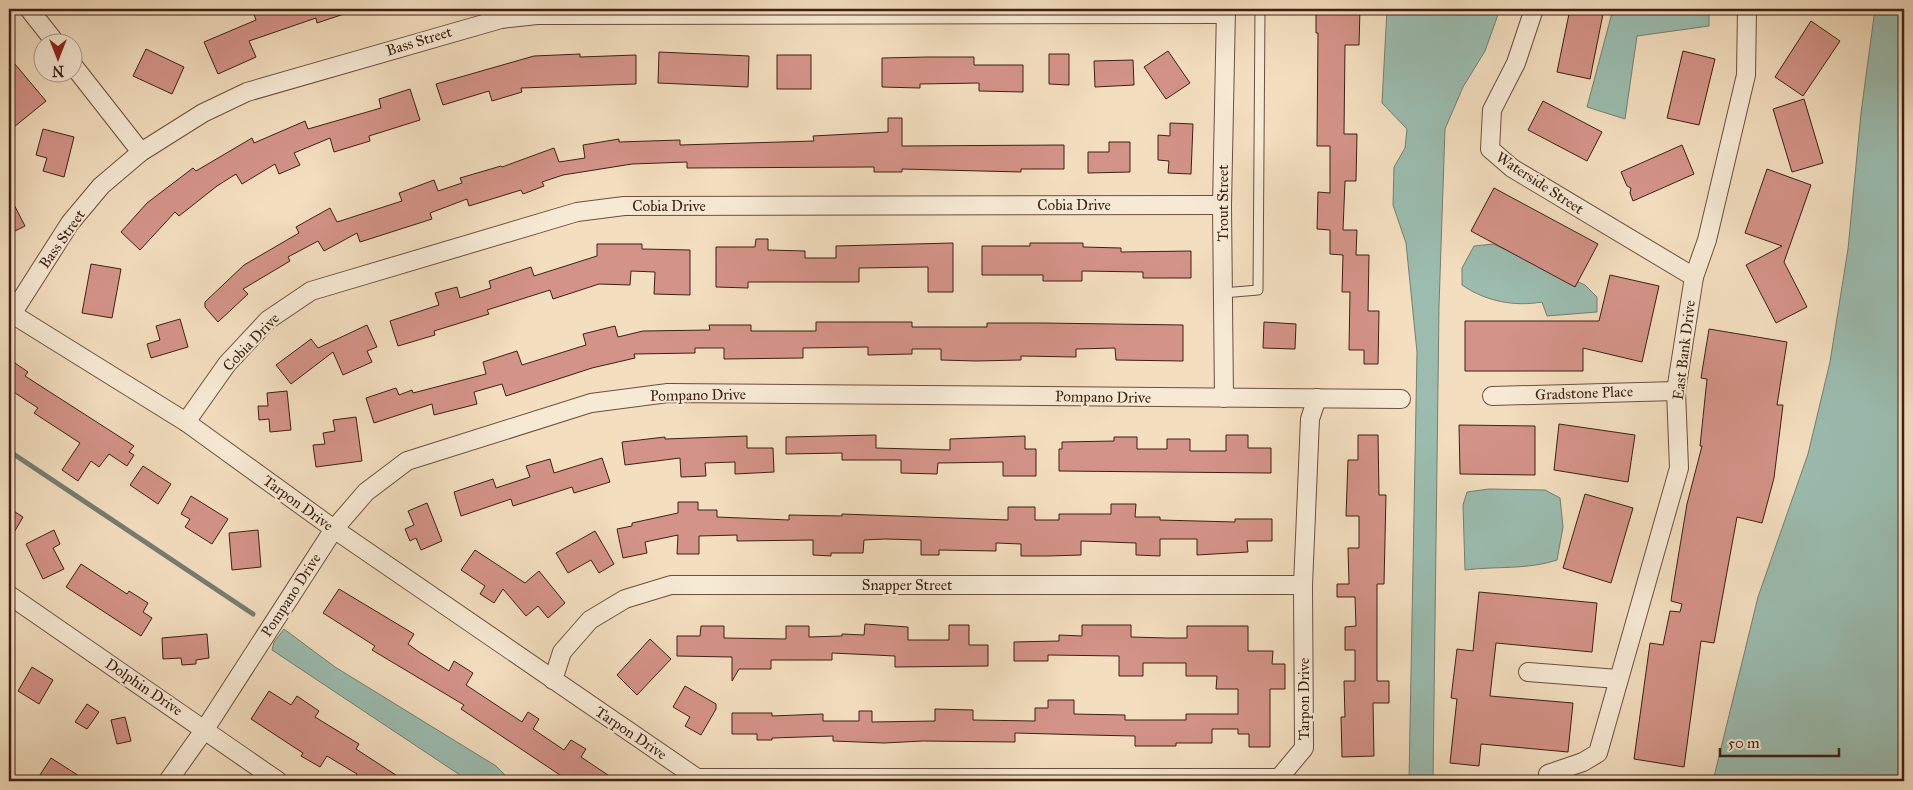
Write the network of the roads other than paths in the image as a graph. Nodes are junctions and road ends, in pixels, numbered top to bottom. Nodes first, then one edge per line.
1 (29, 9) edge
2 (1260, 9) edge
3 (1534, 9) edge
4 (1747, 9) edge
5 (1226, 11) edge
6 (47, 32) edge
7 (82, 77) edge
8 (141, 152) junction
9 (1222, 205) junction
10 (1694, 277) junction
11 (1223, 293) junction
12 (10, 313) edge
13 (1676, 391) junction
14 (1492, 396) dead end
15 (1224, 398) junction
16 (1317, 398) junction
17 (1401, 399) dead end
18 (186, 422) junction
19 (334, 529) junction
20 (1304, 585) junction
21 (9, 595) edge
22 (1528, 672) dead end
23 (1618, 678) junction
24 (553, 680) junction
25 (205, 729) junction
26 (1548, 774) dead end
27 (168, 781) edge
28 (278, 781) edge

1 - 6 street
2 - 11 lane
3 - 10 street, Waterside Street
4 - 10 street, East Bank Drive
5 - 8 street, Bass Street
5 - 9 street, Trout Street
7 - 8 street
8 - 12 street, Bass Street
9 - 11 street, Trout Street
9 - 18 street, Cobia Drive
10 - 13 street, East Bank Drive
11 - 15 street, Trout Street
12 - 18 street, Tarpon Drive
13 - 14 street, Gradstone Place
13 - 23 street, East Bank Drive
15 - 16 street, Pompano Drive
15 - 19 street, Pompano Drive
16 - 17 street, Pompano Drive
16 - 20 street, Tarpon Drive
18 - 19 street, Tarpon Drive
19 - 24 street, Tarpon Drive
19 - 25 street, Pompano Drive
20 - 24 street, Snapper Street
20 - 24 street, Tarpon Drive
21 - 25 street, Dolphin Drive
22 - 23 street
23 - 26 street, East Bank Drive
25 - 27 street, Pompano Drive
25 - 28 street, Dolphin Drive

